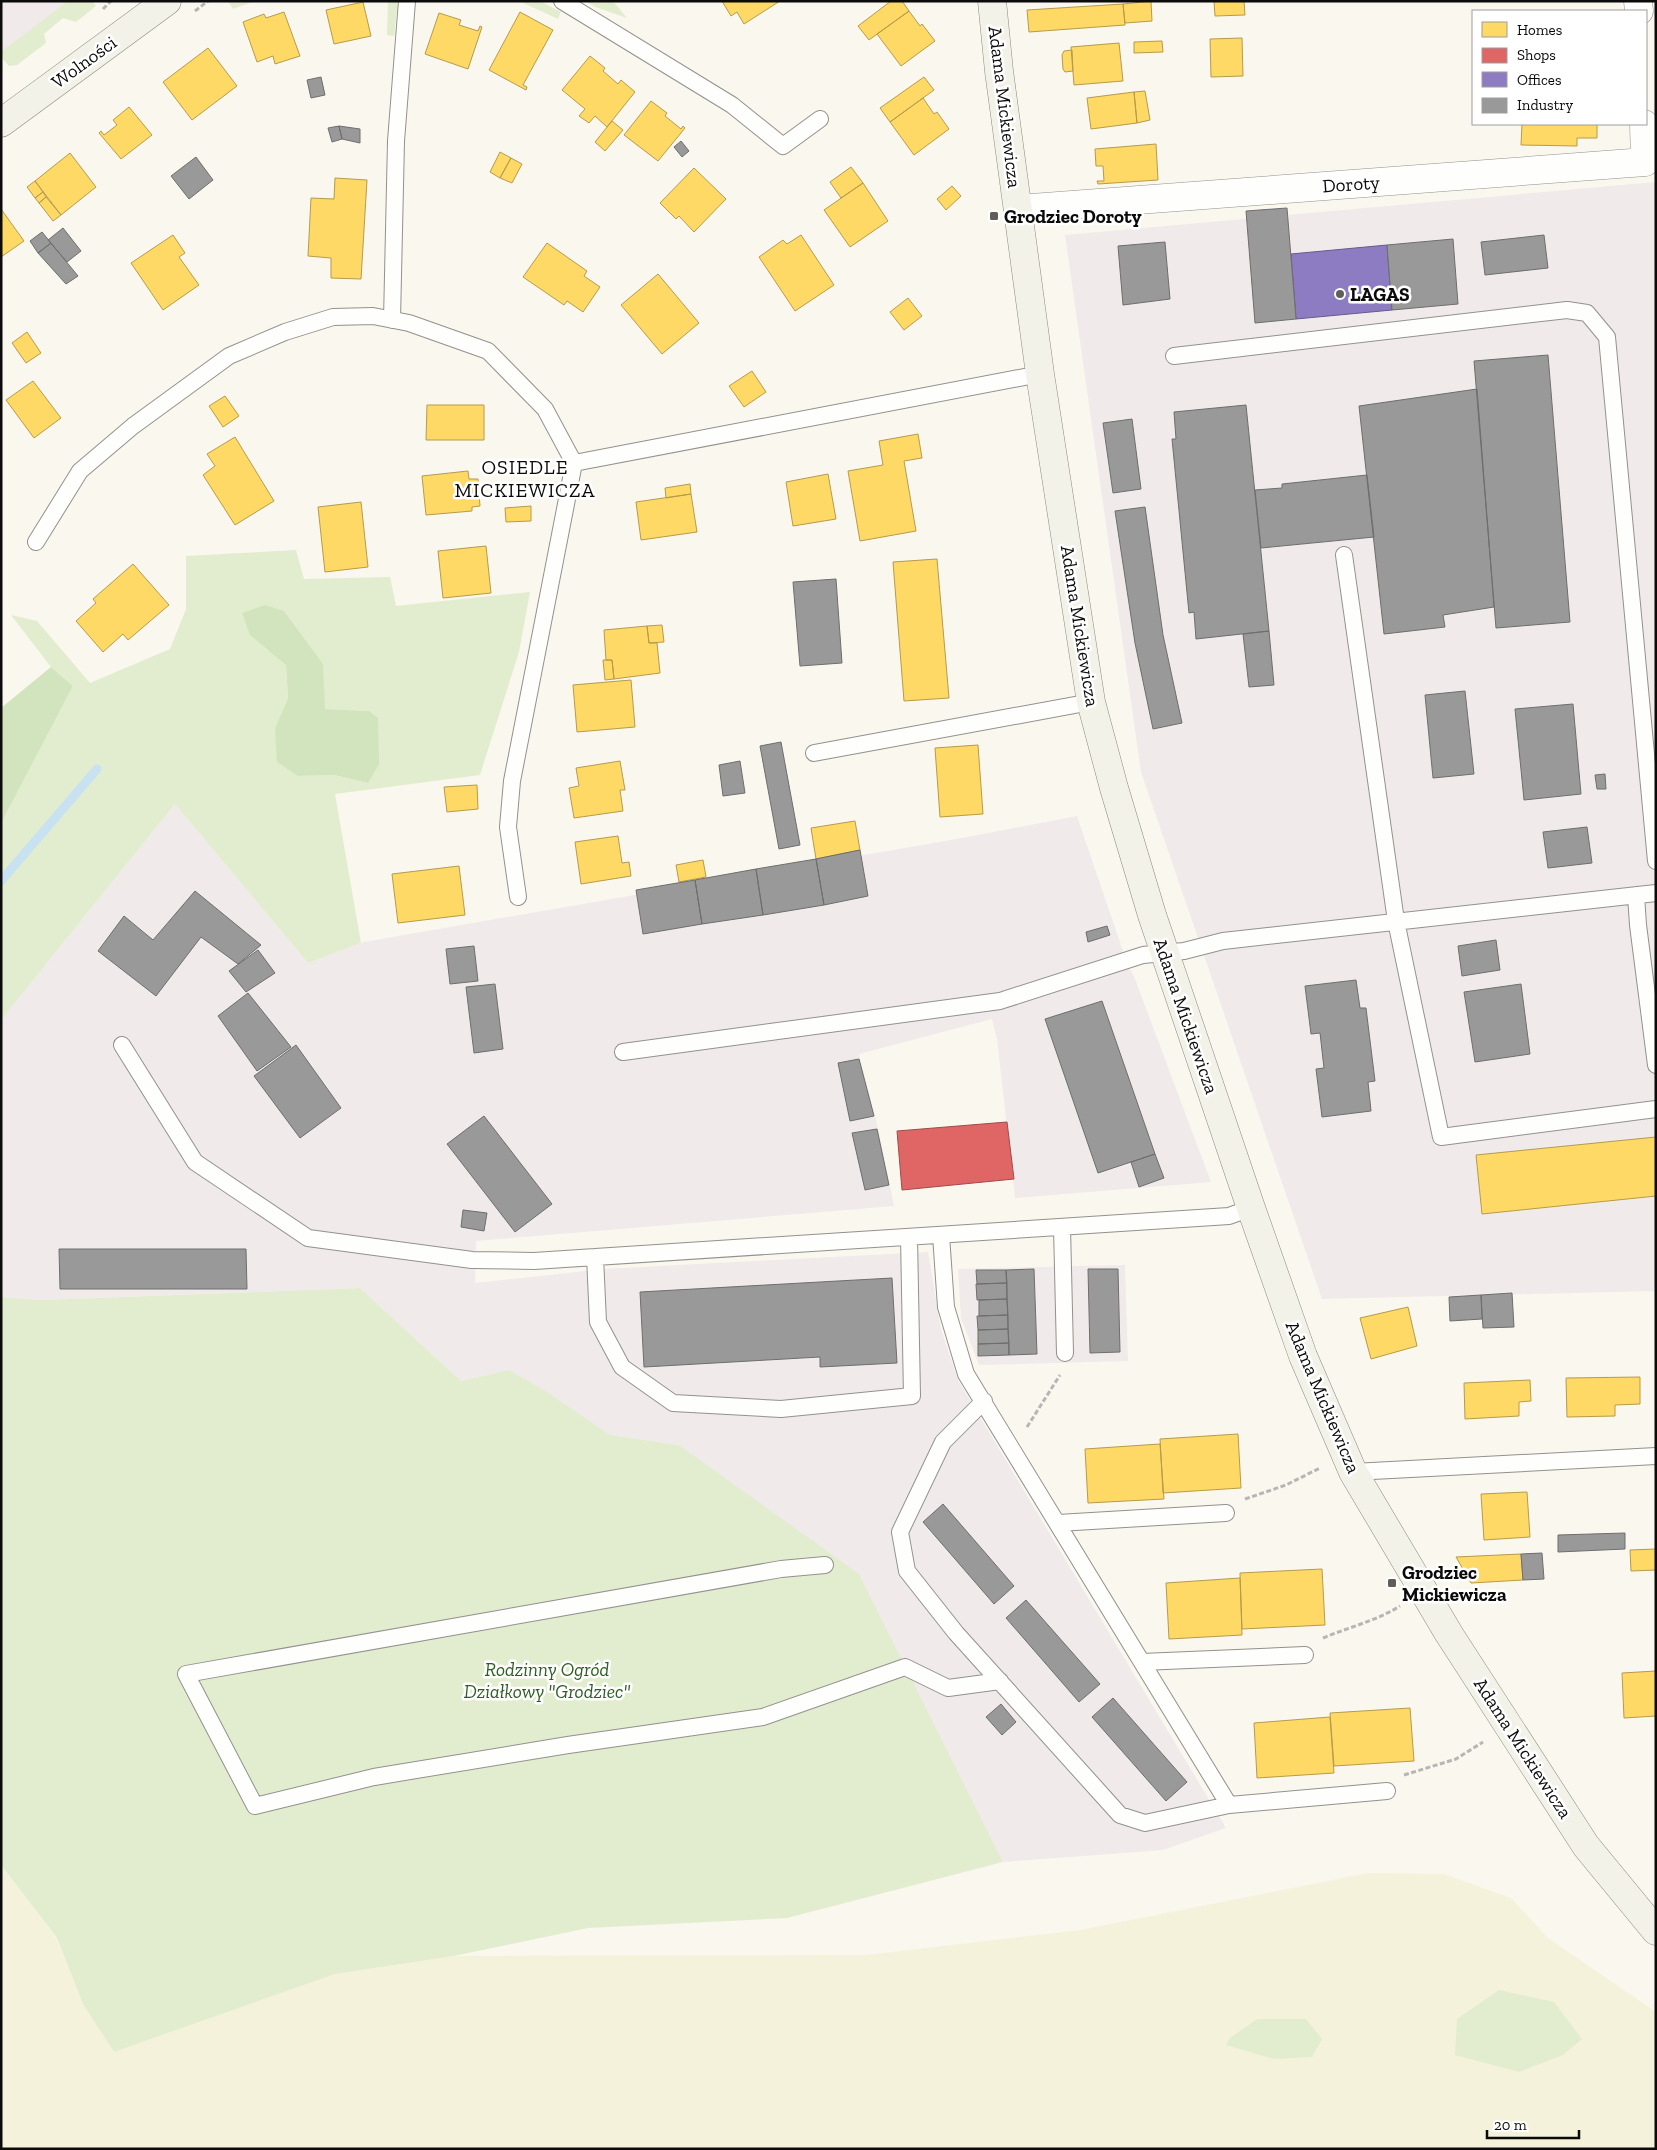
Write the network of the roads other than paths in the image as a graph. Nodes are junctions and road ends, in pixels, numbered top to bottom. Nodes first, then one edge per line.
1 (167, 1) edge
2 (407, 1) edge
3 (562, 1) edge
4 (992, 1) edge
5 (820, 119) dead end
6 (1, 123) edge
7 (1644, 125) edge
8 (1018, 209) junction
9 (392, 320) junction
10 (1174, 356) dead end
11 (1040, 374) junction
12 (574, 463) junction
13 (36, 542) dead end
14 (1344, 555) dead end
15 (1091, 702) junction
16 (1650, 740) edge
17 (814, 753) dead end
18 (1656, 861) edge
19 (1656, 893) edge
20 (1636, 895) junction
21 (518, 896) dead end
22 (1396, 921) junction
23 (1165, 952) junction
24 (122, 1045) dead end
25 (624, 1052) dead end
26 (1656, 1065) edge
27 (1656, 1109) edge
28 (1251, 1208) junction
29 (1062, 1227) junction
30 (942, 1235) junction
31 (909, 1237) junction
32 (595, 1257) junction
33 (1065, 1353) road end
34 (984, 1401) junction
35 (1656, 1456) edge
36 (1353, 1472) junction
37 (1226, 1513) dead end
38 (1058, 1523) junction
39 (825, 1565) dead end
40 (1305, 1655) dead end
41 (1142, 1662) junction
42 (1000, 1682) junction
43 (1387, 1791) dead end
44 (1229, 1805) junction
45 (1656, 1931) edge

1 - 6 street, Wolności
2 - 9 lane
3 - 5 lane
4 - 8 street, Adama Mickiewicza
7 - 8 street, Doroty
8 - 11 street, Adama Mickiewicza
9 - 12 lane
9 - 13 lane
10 - 16 lane
11 - 12 lane
11 - 15 street, Adama Mickiewicza
12 - 21 lane
14 - 22 lane
15 - 17 lane
15 - 23 street, Adama Mickiewicza
16 - 18 lane
19 - 20 lane
20 - 22 lane
20 - 26 lane
22 - 23 lane
22 - 27 lane
23 - 25 lane
23 - 28 street, Adama Mickiewicza
24 - 32 lane
28 - 29 lane
28 - 36 street, Adama Mickiewicza
29 - 30 lane
29 - 33 lane
30 - 31 lane
30 - 34 lane
31 - 32 lane
31 - 32 lane
34 - 38 lane
34 - 42 lane
35 - 36 lane
36 - 45 street, Adama Mickiewicza
37 - 38 lane
38 - 41 lane
39 - 42 lane
40 - 41 lane
41 - 44 lane
42 - 44 lane
43 - 44 lane

